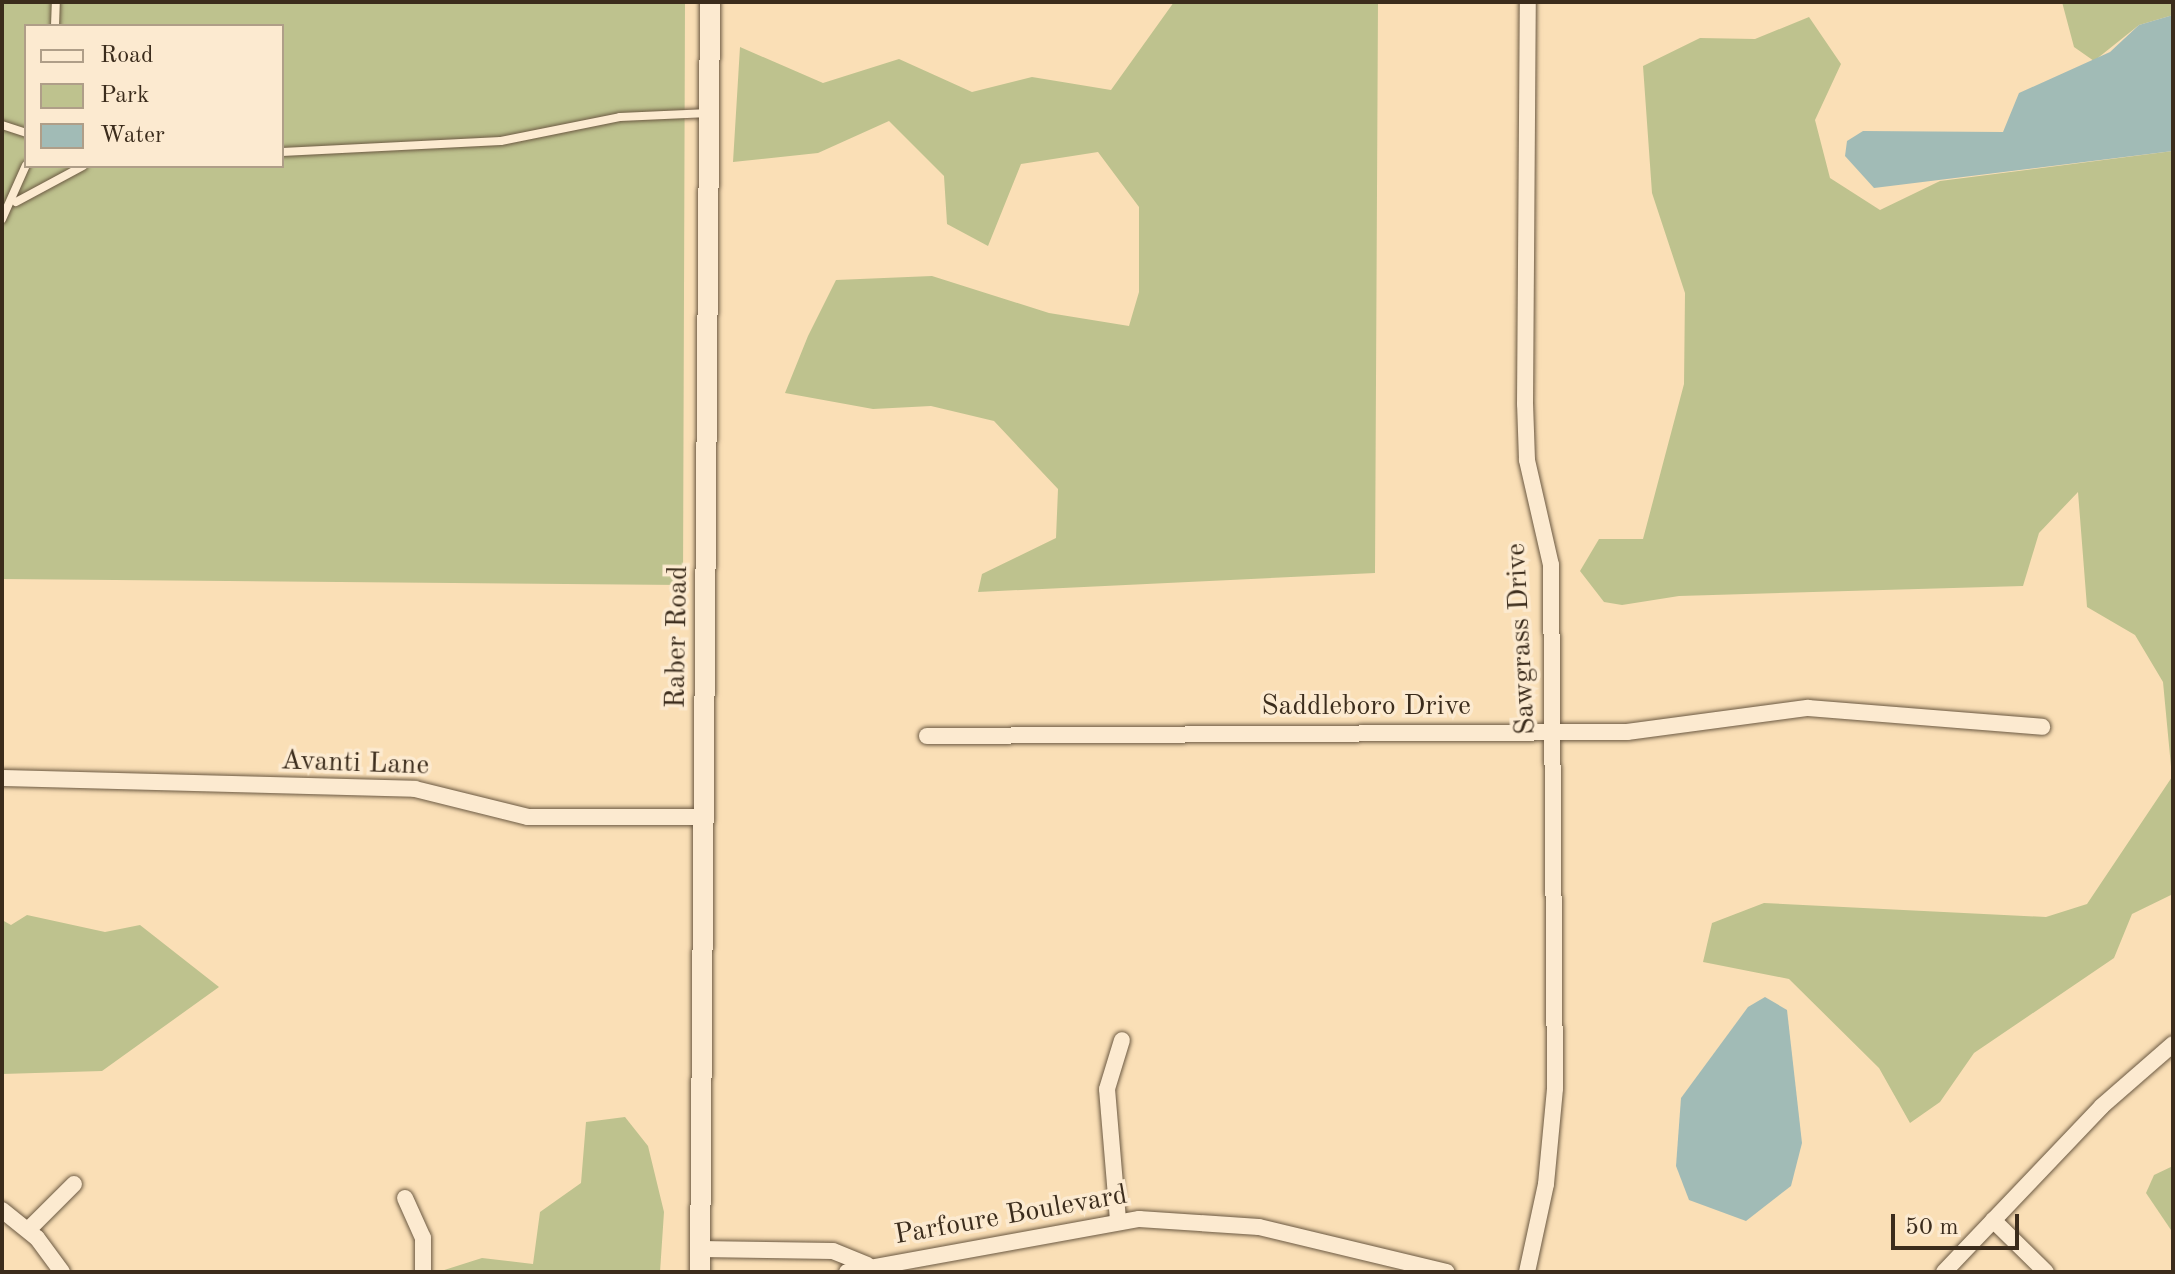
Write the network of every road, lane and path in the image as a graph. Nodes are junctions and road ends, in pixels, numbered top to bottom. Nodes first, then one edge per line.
1 (56, 2) edge
2 (710, 2) edge
3 (1528, 2) edge
4 (55, 24) edge
5 (709, 113) junction
6 (2, 125) edge
7 (24, 132) edge
8 (284, 152) edge
9 (25, 168) edge
10 (79, 168) edge
11 (16, 202) junction
12 (2, 219) edge
13 (2042, 727) dead end
14 (1553, 732) junction
15 (927, 736) dead end
16 (2, 778) edge
17 (703, 817) junction
18 (1122, 1040) dead end
19 (2173, 1044) edge
20 (74, 1184) dead end
21 (405, 1198) dead end
22 (2, 1210) edge
23 (1118, 1220) junction
24 (1993, 1220) junction
25 (28, 1230) junction
26 (700, 1249) junction
27 (867, 1265) junction
28 (62, 1272) edge
29 (423, 1272) edge
30 (700, 1272) edge
31 (847, 1272) edge
32 (1447, 1272) edge
33 (1527, 1272) edge
34 (1944, 1272) edge
35 (2046, 1272) edge

1 - 4 lane
2 - 5 street, Raber Road
3 - 14 street, Sawgrass Drive
5 - 8 lane
5 - 17 street, Raber Road
6 - 7 lane
9 - 11 lane
10 - 11 lane
11 - 12 lane
13 - 14 street, Saddleboro Drive
14 - 15 street, Saddleboro Drive
14 - 33 street, Sawgrass Drive
16 - 17 street, Avanti Lane
17 - 26 street, Raber Road
18 - 23 street
19 - 24 street
20 - 25 street
21 - 29 street
22 - 25 street
23 - 27 street, Parfoure Boulevard
23 - 32 street, Parfoure Boulevard
24 - 34 street
24 - 35 street
25 - 28 street
26 - 27 street, Parfoure Boulevard
26 - 30 street, Raber Road
27 - 31 street, Parfoure Boulevard

